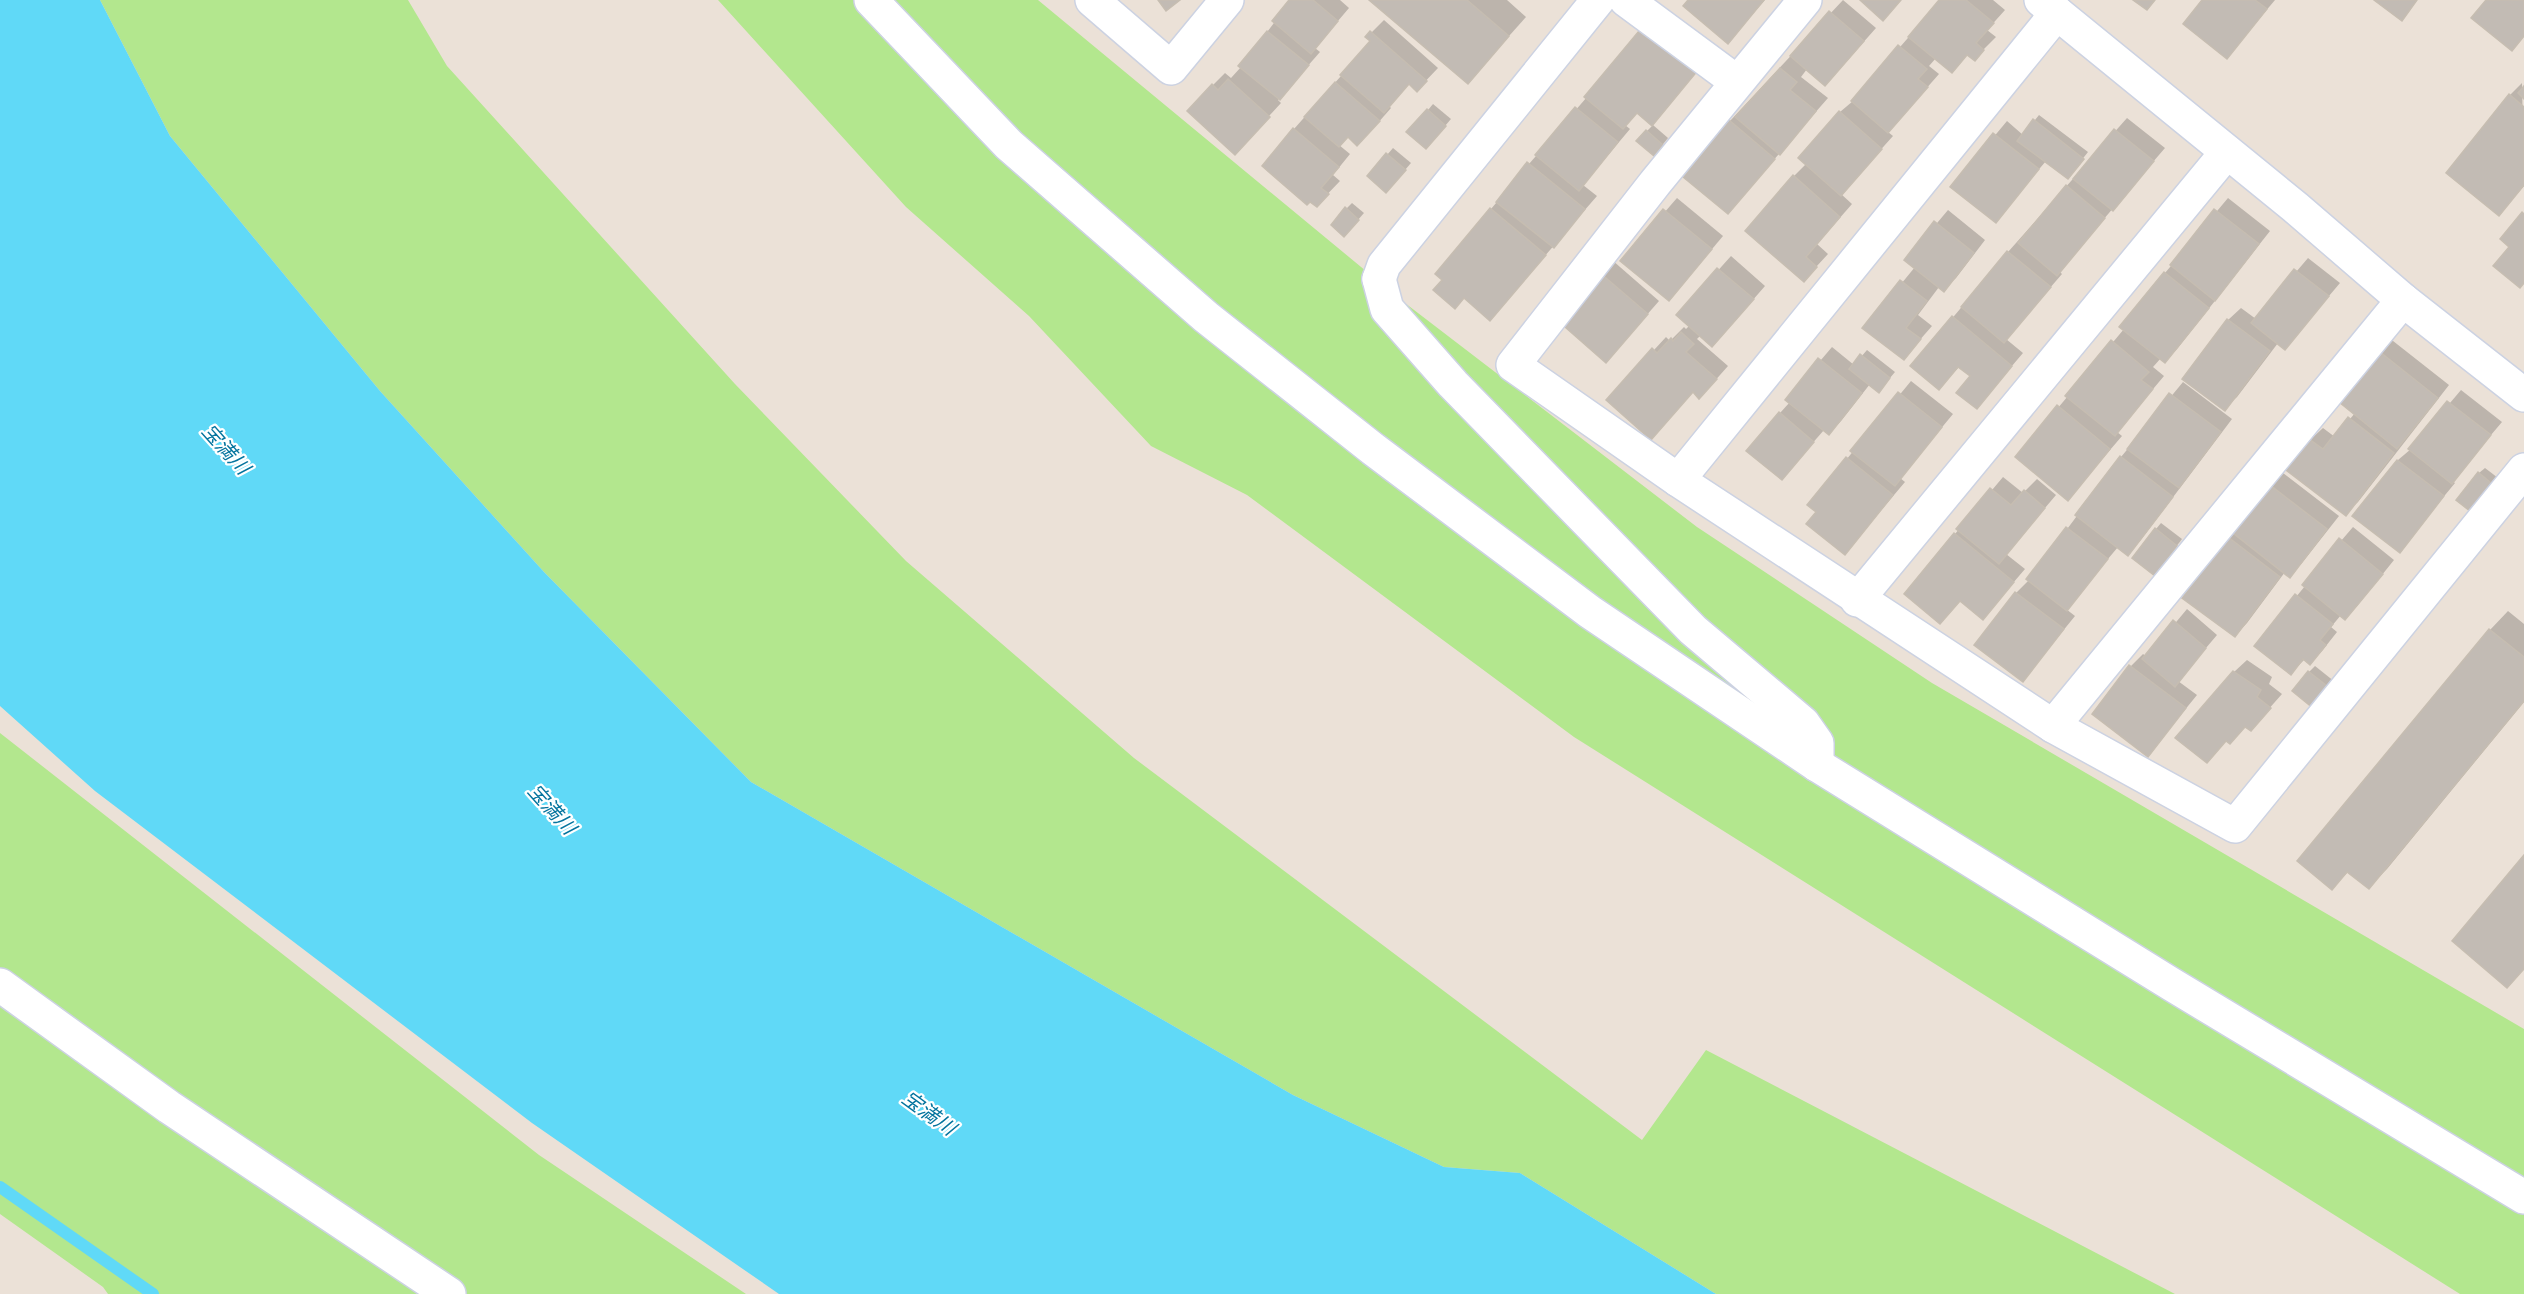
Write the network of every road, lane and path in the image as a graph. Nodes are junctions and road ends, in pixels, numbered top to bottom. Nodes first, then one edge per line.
1 (871, 0) edge
2 (1092, 0) edge
3 (1227, 0) edge
4 (1598, 0) edge
5 (1626, 0) edge
6 (1805, 0) edge
7 (2049, 7) edge
8 (1737, 82) junction
9 (2227, 152) junction
10 (2403, 300) junction
11 (2524, 395) edge
12 (2524, 470) edge
13 (1678, 480) junction
14 (1857, 600) junction
15 (2053, 726) junction
16 (1817, 765) junction
17 (0, 985) edge
18 (2524, 1197) edge
19 (449, 1294) edge

1 - 16 street
2 - 3 street
4 - 16 street
5 - 8 street
6 - 8 street
7 - 9 street
7 - 13 street
8 - 13 street
9 - 10 street
9 - 14 street
10 - 11 street
10 - 15 street
12 - 15 street
13 - 14 street
14 - 15 street
16 - 18 street
17 - 19 street

